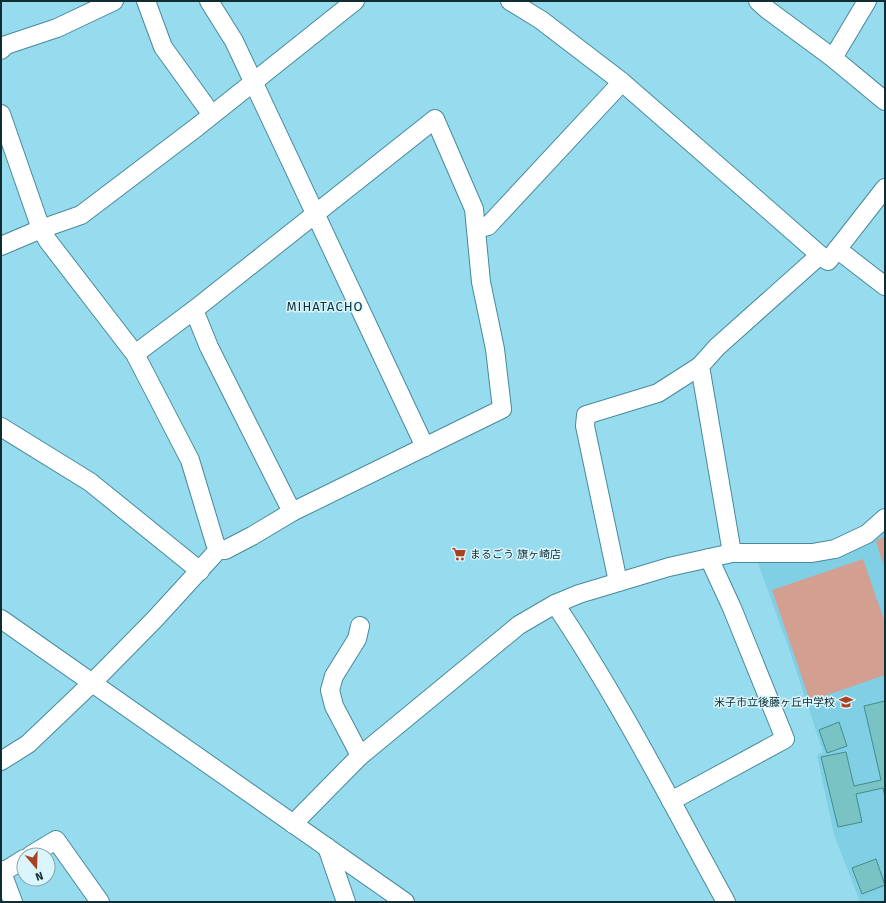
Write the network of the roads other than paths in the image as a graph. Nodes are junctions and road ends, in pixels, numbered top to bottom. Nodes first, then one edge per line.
1 (114, 1) edge
2 (146, 1) edge
3 (209, 1) edge
4 (355, 1) edge
5 (510, 1) edge
6 (758, 1) edge
7 (867, 1) edge
8 (1, 50) edge
9 (833, 58) junction
10 (254, 82) junction
11 (622, 82) junction
12 (885, 101) edge
13 (1, 114) edge
14 (212, 115) junction
15 (885, 188) edge
16 (316, 213) junction
17 (476, 228) junction
18 (41, 230) junction
19 (1, 246) edge
20 (837, 249) junction
21 (820, 256) junction
22 (885, 286) edge
23 (194, 310) junction
24 (135, 354) junction
25 (700, 366) junction
26 (1, 427) edge
27 (425, 447) junction
28 (292, 512) junction
29 (885, 518) edge
30 (219, 549) junction
31 (732, 553) junction
32 (709, 558) junction
33 (200, 571) junction
34 (618, 582) junction
35 (555, 604) junction
36 (1, 619) edge
37 (360, 626) dead end
38 (93, 682) junction
39 (360, 756) junction
40 (1, 761) edge
41 (671, 802) junction
42 (293, 824) junction
43 (44, 847) edge
44 (327, 847) junction
45 (16, 863) edge
46 (2, 871) edge
47 (13, 902) edge
48 (100, 902) edge
49 (346, 902) edge
50 (405, 902) edge
51 (726, 902) edge

1 - 8 street
2 - 14 street
3 - 10 street
4 - 10 street
5 - 11 street
6 - 9 street
7 - 9 street
9 - 12 street
10 - 14 street
10 - 16 street
11 - 17 street
11 - 21 street
13 - 18 street
14 - 18 street
15 - 20 street
16 - 17 street
16 - 23 street
16 - 27 street
17 - 27 street
18 - 19 street
18 - 24 street
20 - 21 street
20 - 22 street
21 - 25 street
23 - 24 street
23 - 28 street
24 - 30 street
25 - 31 street
25 - 34 street
26 - 33 street
27 - 28 street
28 - 30 street
29 - 31 street
30 - 33 street
31 - 32 street
32 - 34 street
32 - 41 street
33 - 38 street
34 - 35 street
35 - 39 street
35 - 41 street
36 - 38 street
37 - 39 street
38 - 40 street
38 - 42 street
39 - 42 street
41 - 51 street
42 - 44 street
43 - 48 street
44 - 49 street
44 - 50 street
45 - 46 street
46 - 47 street

